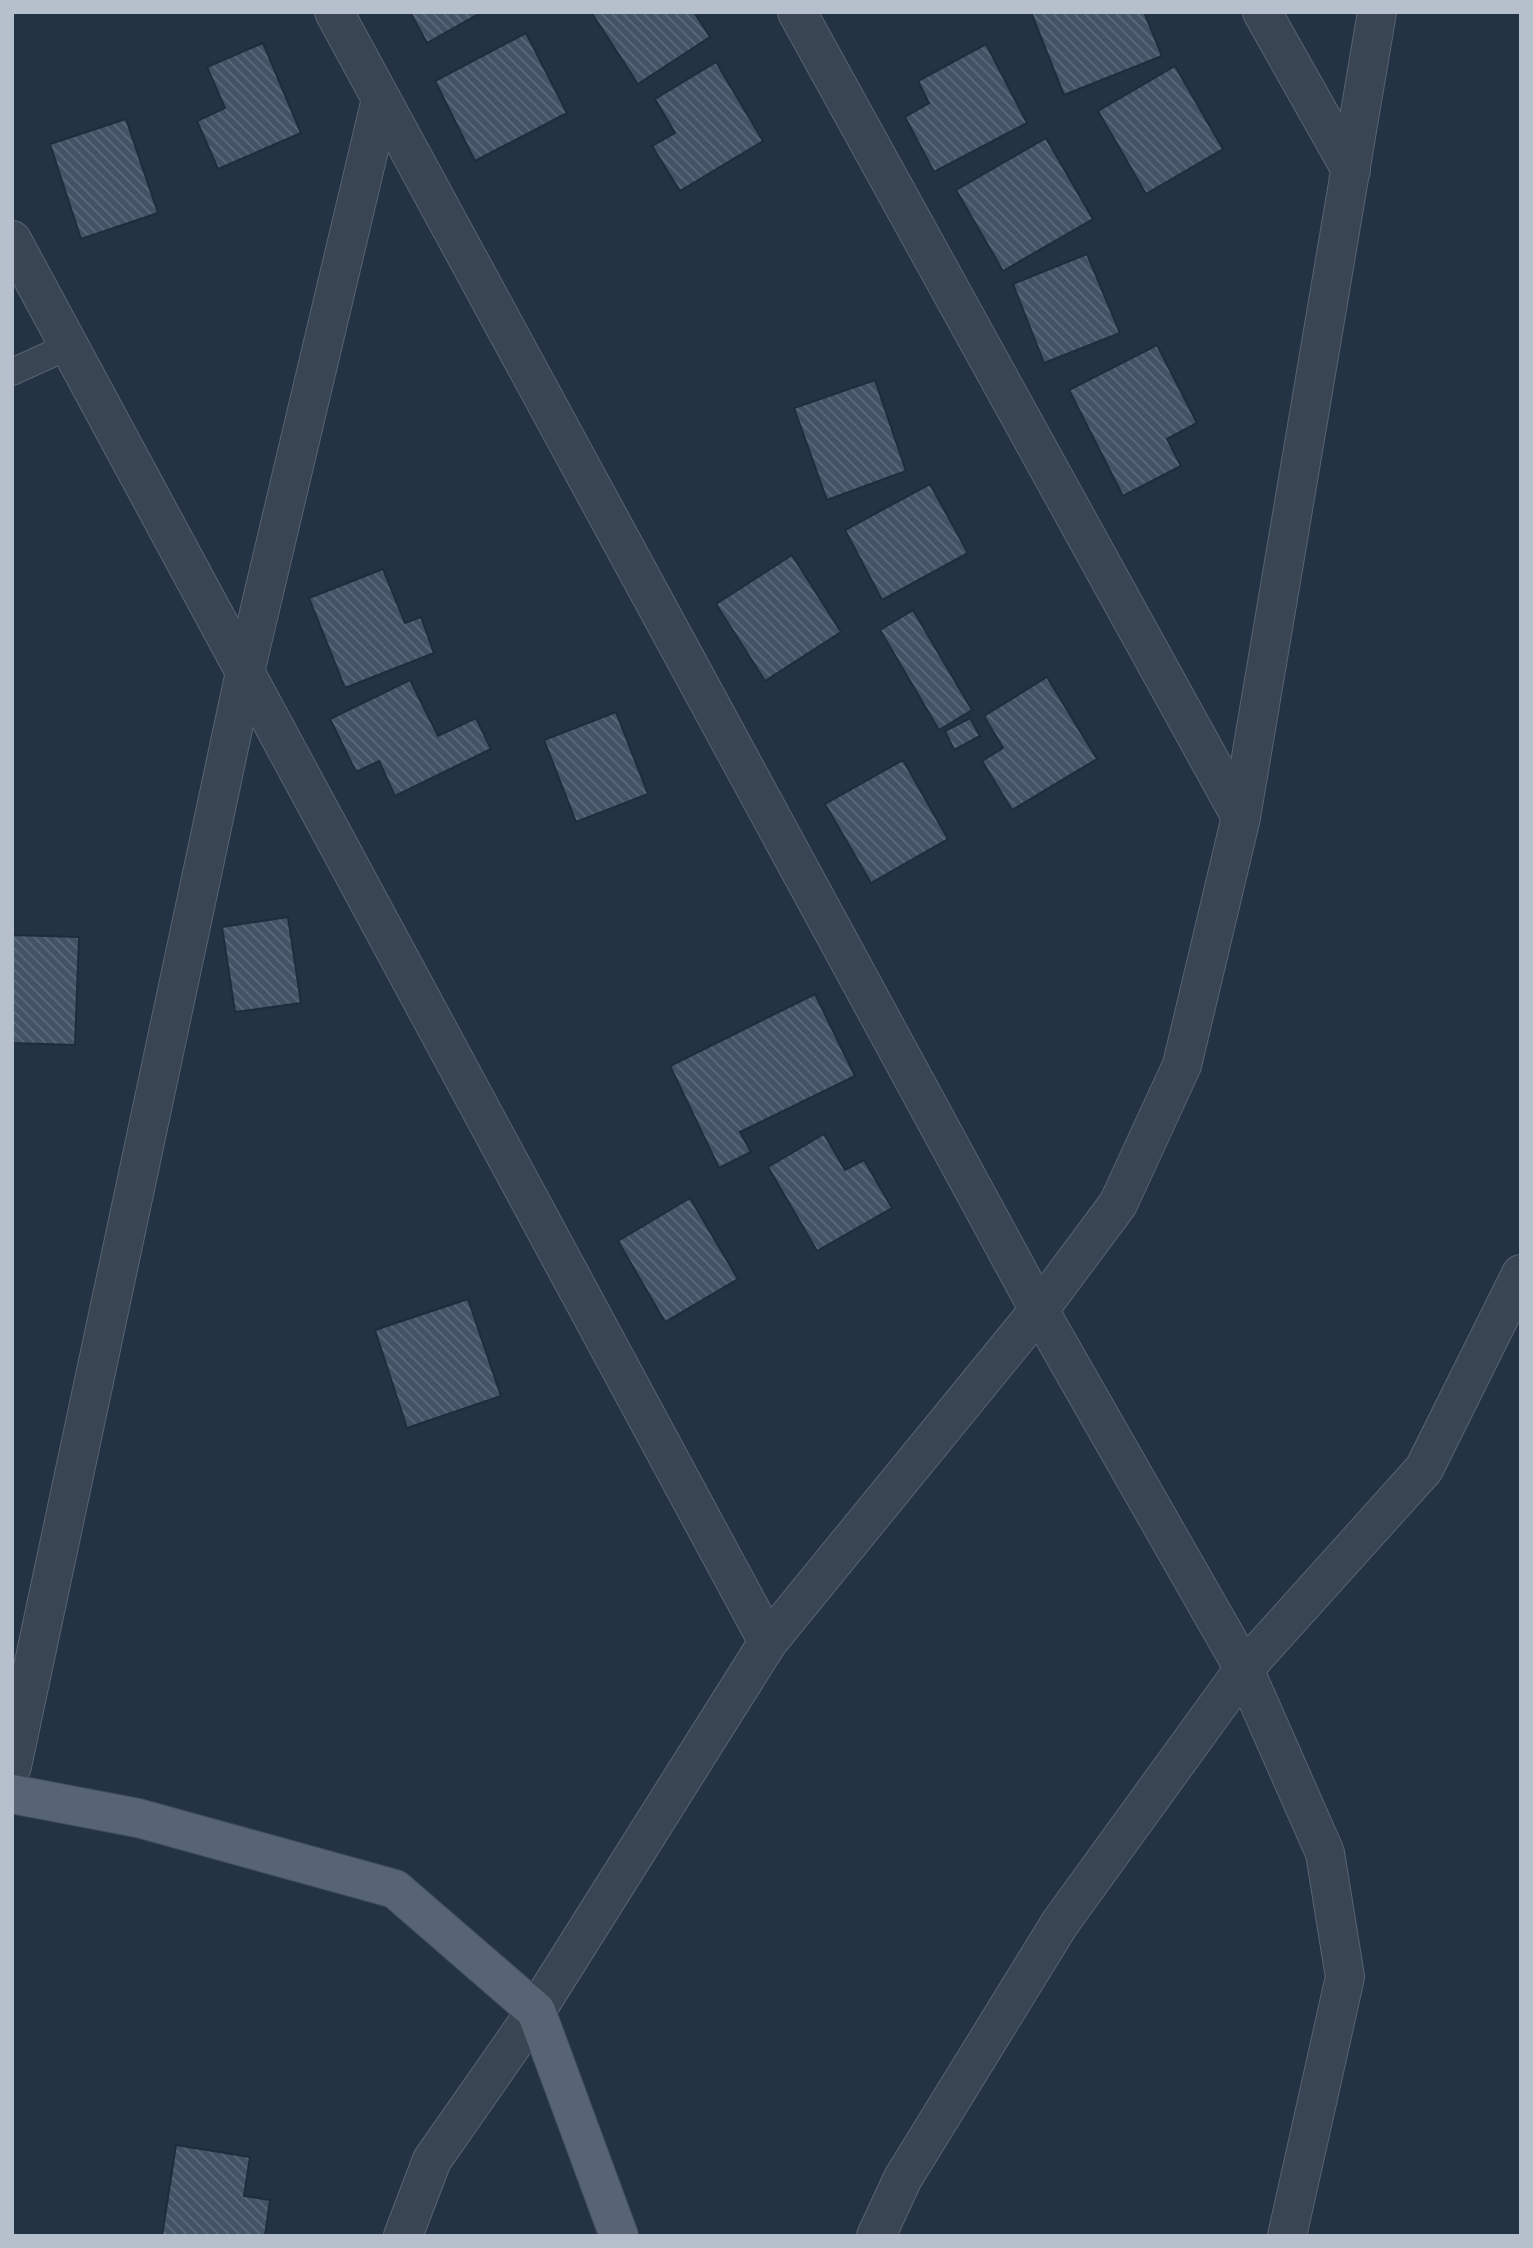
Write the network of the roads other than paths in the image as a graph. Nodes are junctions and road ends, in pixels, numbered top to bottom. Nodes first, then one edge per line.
1 (334, 12) edge
2 (797, 12) edge
3 (1262, 12) edge
4 (1377, 12) edge
5 (381, 99) junction
6 (1351, 170) junction
7 (12, 240) edge
8 (69, 346) junction
9 (12, 372) edge
10 (245, 672) junction
11 (1241, 817) junction
12 (1521, 1274) edge
13 (1039, 1310) junction
14 (768, 1642) junction
15 (1244, 1669) junction
16 (12, 1766) edge
17 (12, 1794) edge
18 (536, 2011) junction
19 (403, 2236) edge
20 (619, 2236) edge
21 (876, 2236) edge
22 (1287, 2236) edge

1 - 5 street
2 - 11 street
3 - 6 street
4 - 6 street
5 - 10 street
5 - 13 street
6 - 11 street
7 - 8 street
8 - 9 lane
8 - 10 street
10 - 14 street
10 - 16 street
11 - 13 street
12 - 15 street
13 - 14 street
13 - 15 street
14 - 18 street
15 - 21 street
15 - 22 street
17 - 18 main road
18 - 19 street
18 - 20 main road

